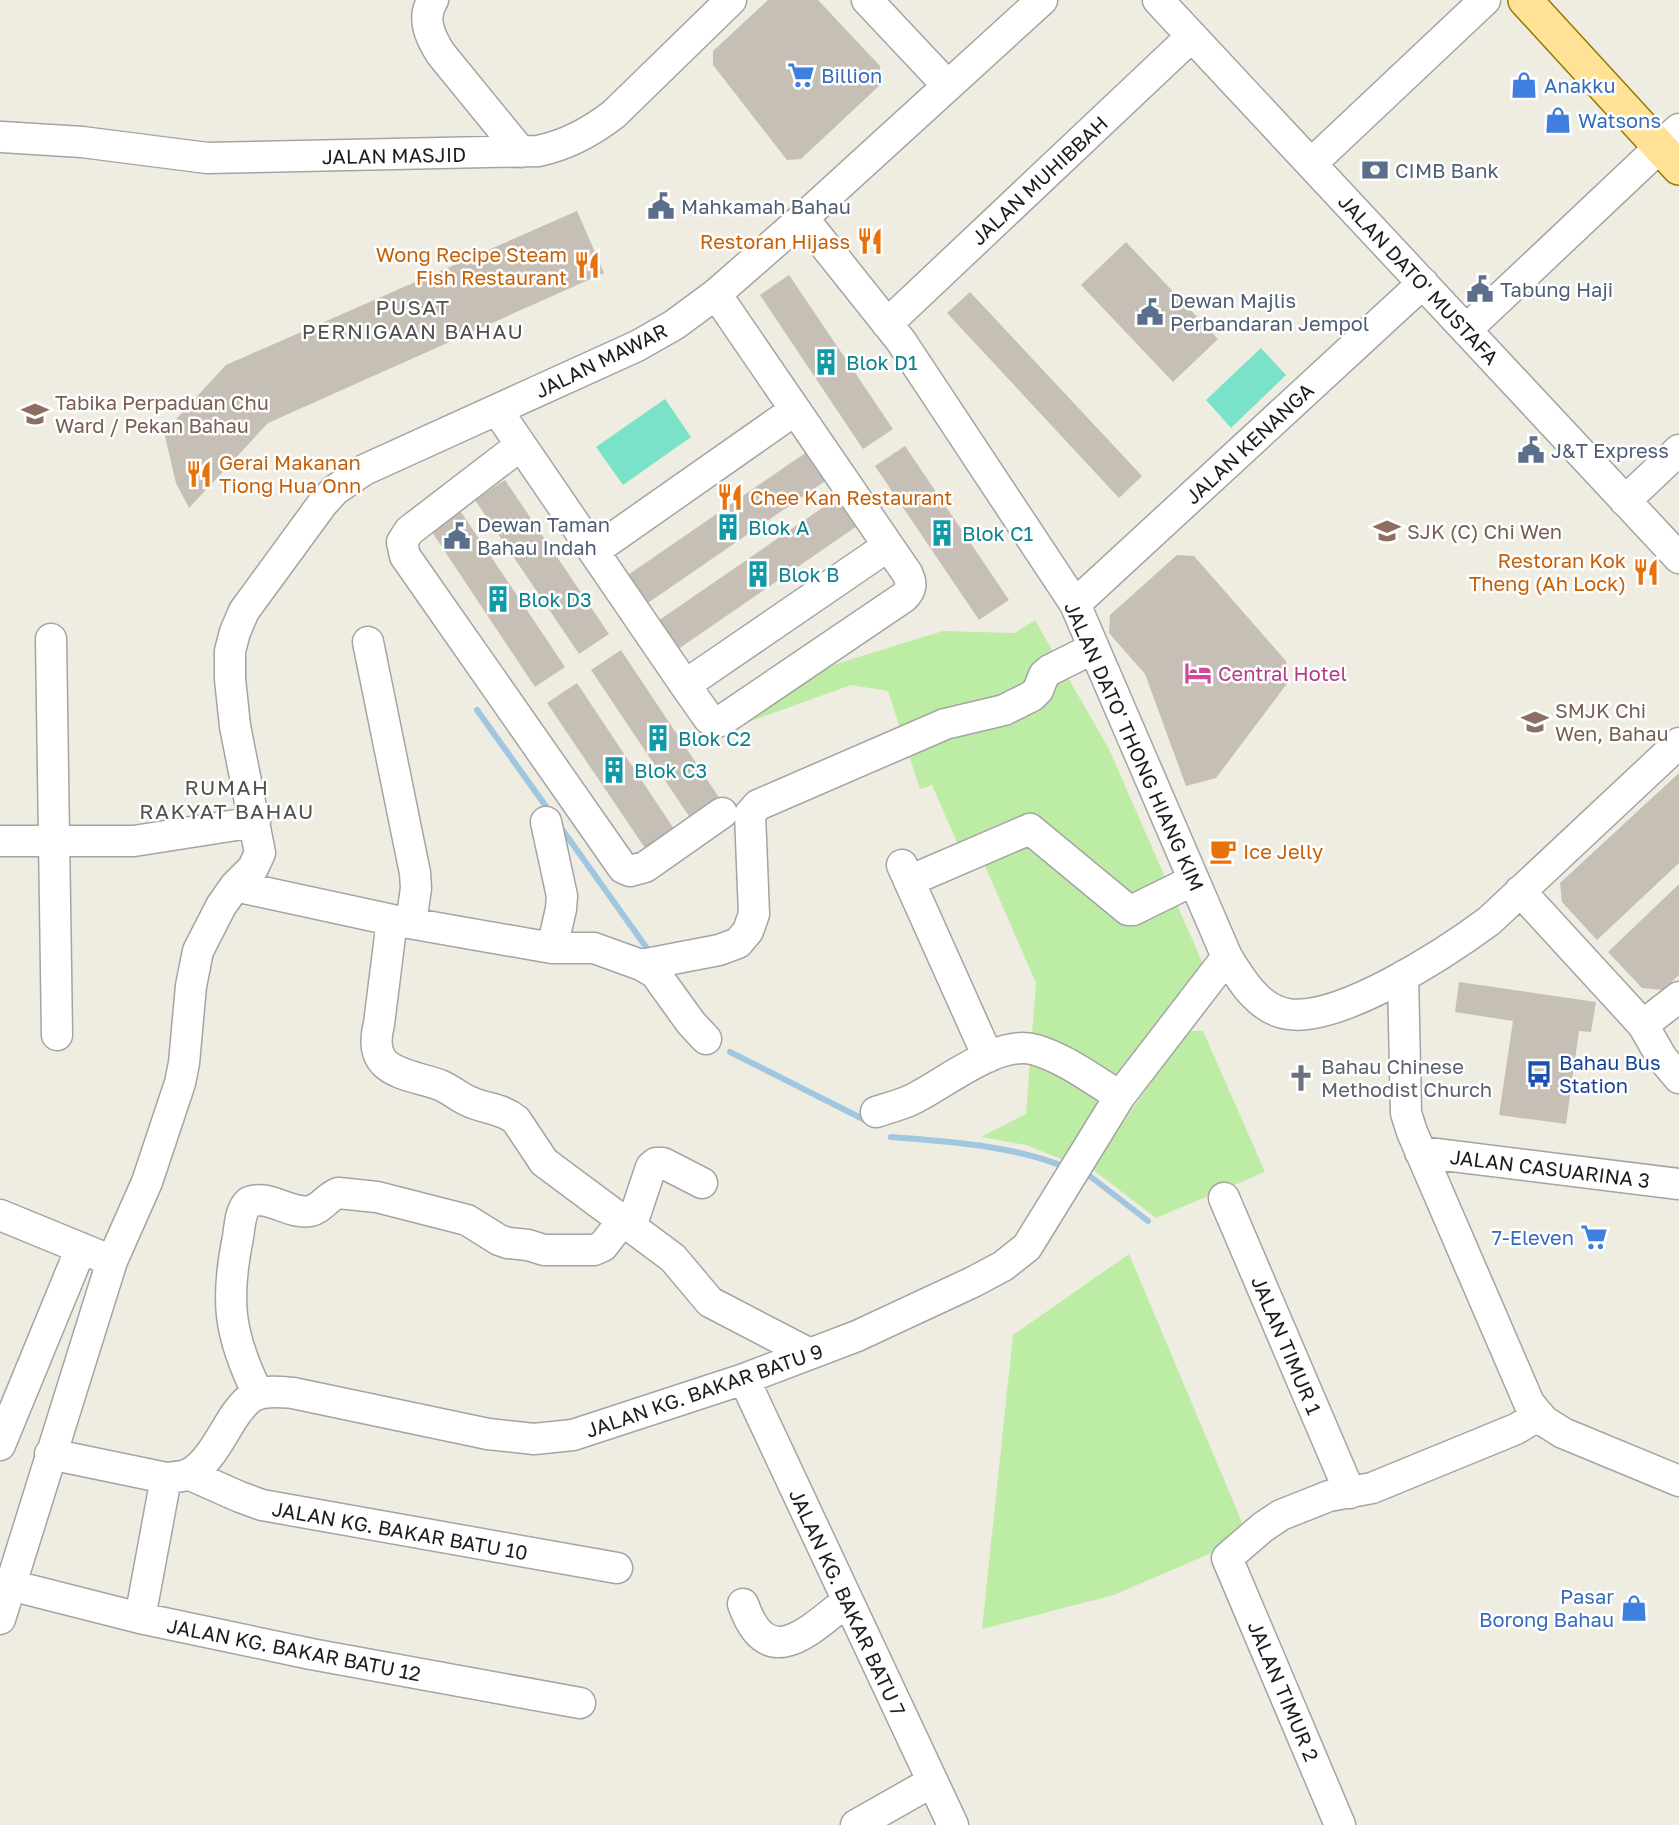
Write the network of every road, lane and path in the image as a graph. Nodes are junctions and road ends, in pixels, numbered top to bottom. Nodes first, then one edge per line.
1 (433, 0) edge
2 (731, 0) edge
3 (867, 0) edge
4 (1042, 0) edge
5 (1158, 0) edge
6 (1485, 0) edge
7 (1524, 0) edge
8 (1192, 36) junction
9 (947, 85) junction
10 (2, 137) dead end
11 (1672, 148) edge
12 (522, 152) junction
13 (1311, 164) junction
14 (803, 218) junction
15 (1423, 283) junction
16 (716, 294) junction
17 (887, 324) junction
18 (1466, 330) junction
19 (497, 410) junction
20 (795, 410) junction
21 (521, 445) junction
22 (1679, 450) edge
23 (1625, 501) junction
24 (888, 546) junction
25 (594, 551) junction
26 (1679, 558) edge
27 (1075, 604) junction
28 (51, 639) dead end
29 (368, 642) dead end
30 (1094, 648) junction
31 (686, 685) junction
32 (1679, 743) edge
33 (722, 813) dead end
34 (255, 822) junction
35 (546, 822) dead end
36 (0, 841) edge
37 (54, 841) junction
38 (1194, 880) junction
39 (235, 886) junction
40 (1520, 891) junction
41 (401, 922) junction
42 (552, 948) junction
43 (1227, 957) junction
44 (651, 963) junction
45 (1403, 976) junction
46 (1679, 997) edge
47 (1643, 1024) junction
48 (57, 1035) dead end
49 (706, 1039) dead end
50 (988, 1057) junction
51 (1679, 1078) edge
52 (1120, 1096) junction
53 (876, 1112) dead end
54 (1420, 1152) junction
55 (702, 1184) dead end
56 (1679, 1184) edge
57 (1224, 1198) dead end
58 (0, 1215) edge
59 (627, 1224) junction
60 (81, 1248) junction
61 (112, 1261) junction
62 (810, 1354) junction
63 (744, 1379) junction
64 (258, 1394) junction
65 (1539, 1415) junction
66 (0, 1445) edge
67 (50, 1454) junction
68 (177, 1476) junction
69 (1679, 1481) edge
70 (1350, 1493) junction
71 (617, 1568) dead end
72 (10, 1585) junction
73 (847, 1601) junction
74 (743, 1604) dead end
75 (140, 1618) junction
76 (0, 1619) edge
77 (580, 1703) dead end
78 (932, 1782) junction
79 (856, 1825) edge
80 (953, 1825) edge
81 (1340, 1825) edge

1 - 12 street
2 - 12 street, JALAN MASJID
3 - 9 street
4 - 9 street, JALAN MAWAR
5 - 8 street, JALAN DATO' MUSTAFA
6 - 13 street
7 - 11 main road
8 - 13 street, JALAN DATO' MUSTAFA
8 - 17 street, JALAN MUHIBBAH
9 - 14 street, JALAN MAWAR
10 - 12 street, JALAN MASJID
11 - 18 street
13 - 15 street, JALAN DATO' MUSTAFA
14 - 16 street, JALAN MAWAR
14 - 17 street, JALAN DATO' THONG HIANG KIM
15 - 18 street, JALAN DATO' MUSTAFA
15 - 27 street, JALAN KENANGA
16 - 19 street, JALAN MAWAR
16 - 20 street
17 - 27 street, JALAN DATO' THONG HIANG KIM
18 - 23 street, JALAN DATO' MUSTAFA
19 - 21 street
19 - 34 street, JALAN MAWAR
20 - 24 street
20 - 25 street
21 - 25 street
21 - 33 street
22 - 23 street
23 - 26 street, JALAN DATO' MUSTAFA
24 - 31 street
24 - 31 street
25 - 31 street
27 - 30 street, JALAN DATO' THONG HIANG KIM
28 - 37 street
29 - 41 street
30 - 38 street, JALAN DATO' THONG HIANG KIM
30 - 44 street
32 - 40 street
34 - 37 street
34 - 39 street, JALAN MAWAR
35 - 42 street
36 - 37 street
37 - 48 street
38 - 43 street, JALAN DATO' THONG HIANG KIM
38 - 50 street
39 - 41 street
39 - 61 street, JALAN MAWAR
40 - 45 street
40 - 47 street
41 - 42 street
41 - 59 street
42 - 44 street
43 - 45 street, JALAN DATO' THONG HIANG KIM
43 - 52 street, JALAN KG. BAKAR BATU 9
44 - 49 street
45 - 54 street
46 - 47 street
47 - 51 street
50 - 52 street
50 - 53 street
52 - 62 street, JALAN KG. BAKAR BATU 9
54 - 56 street, JALAN CASUARINA 3
54 - 65 street
55 - 59 street
57 - 70 street, JALAN TIMUR 1
58 - 60 street
59 - 62 street
59 - 64 street
60 - 61 street
60 - 66 street
61 - 67 street, JALAN MAWAR
62 - 63 street, JALAN KG. BAKAR BATU 9
63 - 64 street, JALAN KG. BAKAR BATU 9
63 - 73 street, JALAN KG. BAKAR BATU 7
64 - 68 street
65 - 69 street
65 - 70 street
67 - 68 street
67 - 72 street, JALAN MAWAR
68 - 71 street, JALAN KG. BAKAR BATU 10
68 - 75 street
70 - 81 street, JALAN TIMUR 2
72 - 75 street, JALAN KG. BAKAR BATU 12
72 - 76 street, JALAN MAWAR
73 - 74 street
73 - 78 street, JALAN KG. BAKAR BATU 7
75 - 77 street, JALAN KG. BAKAR BATU 12
78 - 79 street
78 - 80 street, JALAN KG. BAKAR BATU 7

